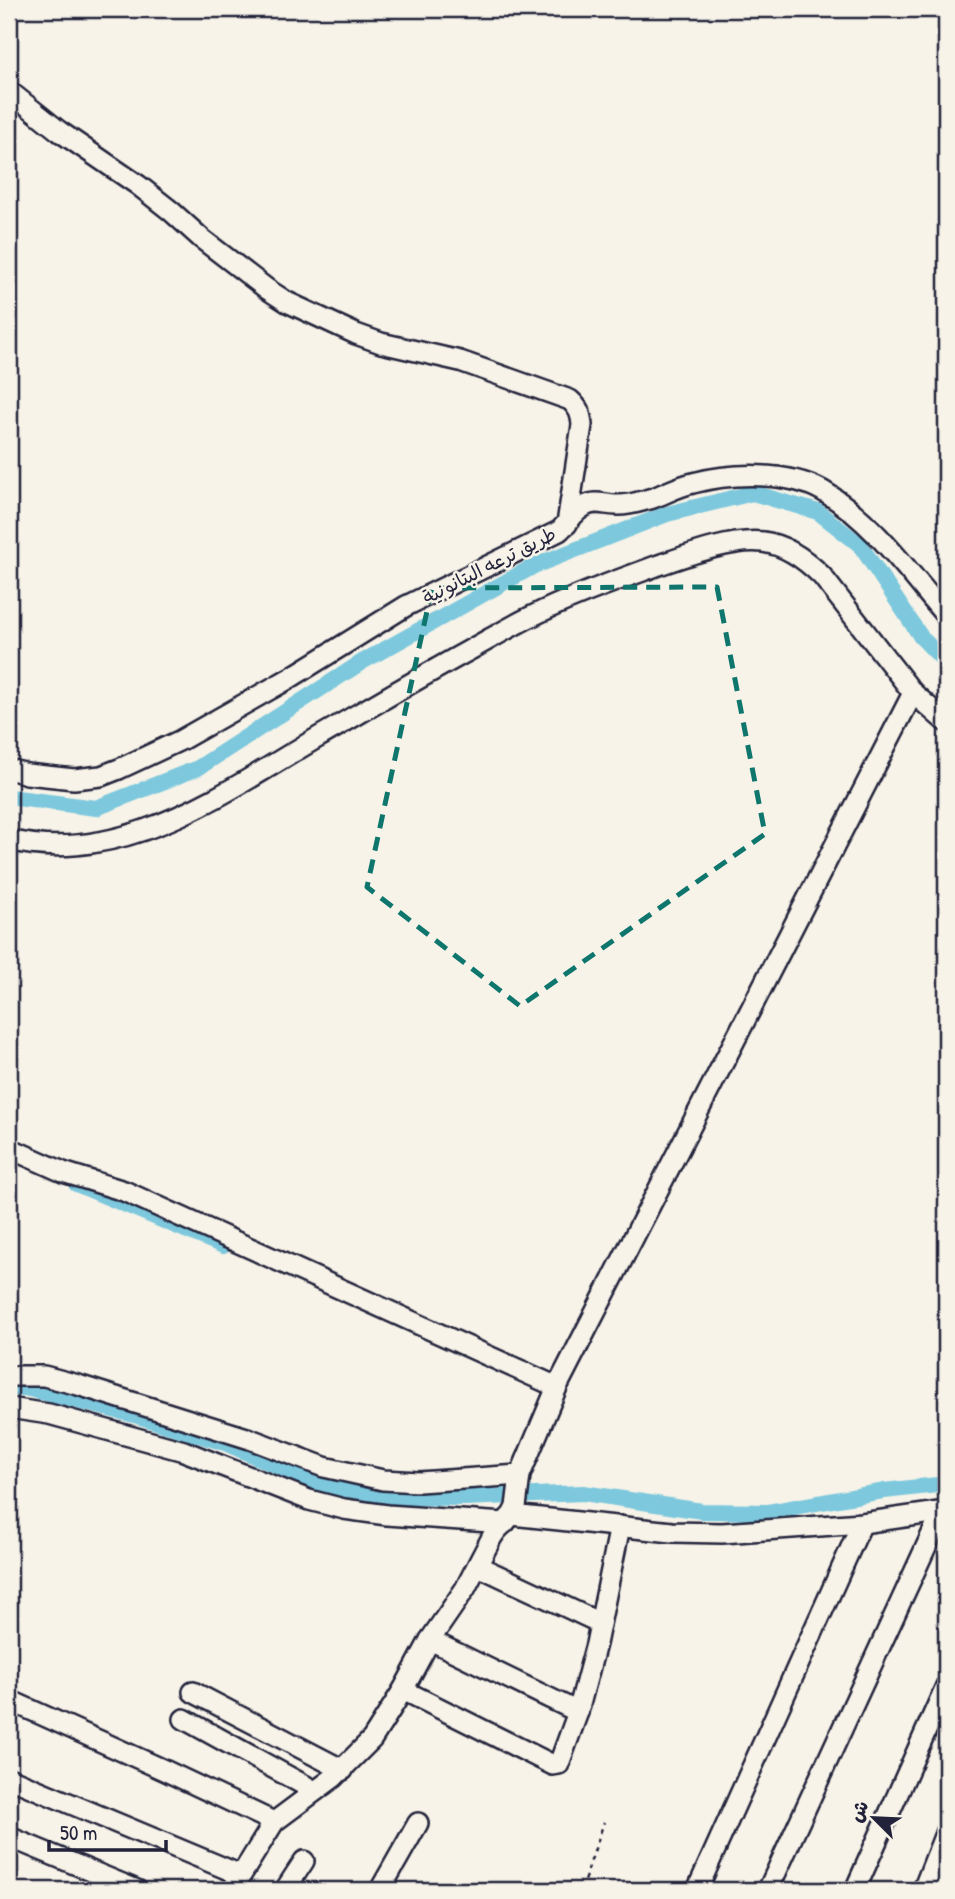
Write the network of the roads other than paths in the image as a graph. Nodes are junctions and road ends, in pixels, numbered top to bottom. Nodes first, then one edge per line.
1 (9, 92) edge
2 (567, 524) junction
3 (946, 616) edge
4 (913, 693) junction
5 (946, 722) edge
6 (9, 769) edge
7 (9, 840) edge
8 (9, 1148) edge
9 (9, 1376) edge
10 (557, 1387) junction
11 (9, 1408) edge
12 (519, 1480) junction
13 (944, 1511) edge
14 (511, 1515) junction
15 (862, 1523) junction
16 (621, 1526) junction
17 (478, 1566) junction
18 (600, 1623) junction
19 (430, 1640) junction
20 (946, 1686) edge
21 (403, 1689) junction
22 (193, 1692) dead end
23 (9, 1699) edge
24 (578, 1712) junction
25 (184, 1719) dead end
26 (343, 1770) junction
27 (9, 1778) edge
28 (315, 1791) junction
29 (274, 1822) junction
30 (418, 1823) dead end
31 (946, 1831) edge
32 (9, 1837) edge
33 (304, 1861) dead end
34 (236, 1883) edge
35 (137, 1890) edge
36 (285, 1890) edge
37 (380, 1890) edge
38 (696, 1890) edge
39 (768, 1890) edge
40 (855, 1890) edge
41 (923, 1890) edge

1 - 2 street
2 - 3 street, طريق ترعه البتانونية
2 - 6 street, طريق ترعه البتانونية
4 - 5 street
4 - 7 street
4 - 10 street
8 - 10 street
9 - 12 street
10 - 12 street
11 - 14 street
12 - 14 street
13 - 15 street
13 - 39 street
14 - 16 street
14 - 17 street
15 - 16 street
15 - 38 street
16 - 18 street
17 - 18 street
17 - 19 street
18 - 24 street
19 - 21 street
19 - 24 street
20 - 40 street
21 - 24 street
21 - 26 street
22 - 26 street
23 - 29 street
25 - 28 street
26 - 28 street
27 - 34 street
28 - 29 street
29 - 34 street
30 - 37 street
31 - 41 street
32 - 35 street
33 - 36 street

